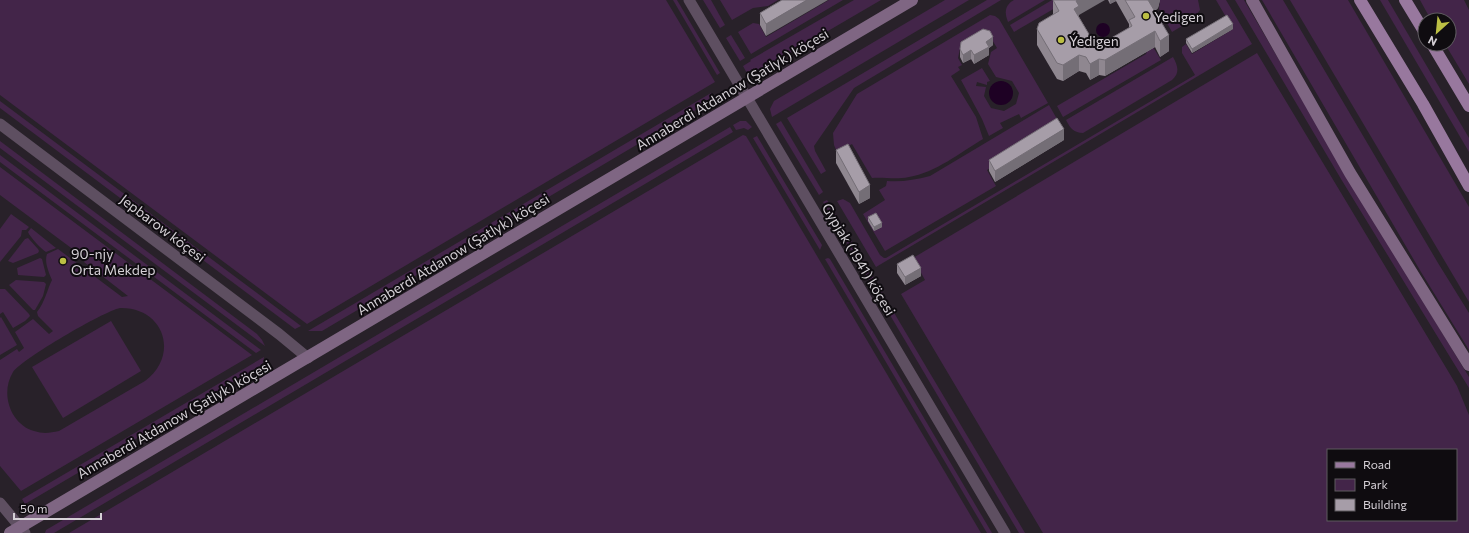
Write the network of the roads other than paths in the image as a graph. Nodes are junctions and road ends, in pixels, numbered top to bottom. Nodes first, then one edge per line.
1 (689, 0) edge
2 (912, 0) edge
3 (1252, 0) edge
4 (1360, 0) edge
5 (1405, 0) edge
6 (1417, 20) edge
7 (1437, 52) edge
8 (746, 98) junction
9 (1469, 106) edge
10 (0, 124) edge
11 (1469, 186) edge
12 (308, 358) junction
13 (1469, 365) edge
14 (0, 503) edge
15 (18, 531) edge
16 (1005, 533) edge

1 - 8 street, Gypjak (1941) köçesi
2 - 8 street, Annaberdi Atdanow (Şatlyk) köçesi
3 - 13 street
4 - 11 main road
5 - 6 main road
7 - 9 main road
8 - 12 street, Annaberdi Atdanow (Şatlyk) köçesi
8 - 16 street, Gypjak (1941) köçesi
10 - 12 street, Jepbarow köçesi
12 - 15 street, Annaberdi Atdanow (Şatlyk) köçesi
14 - 15 street

